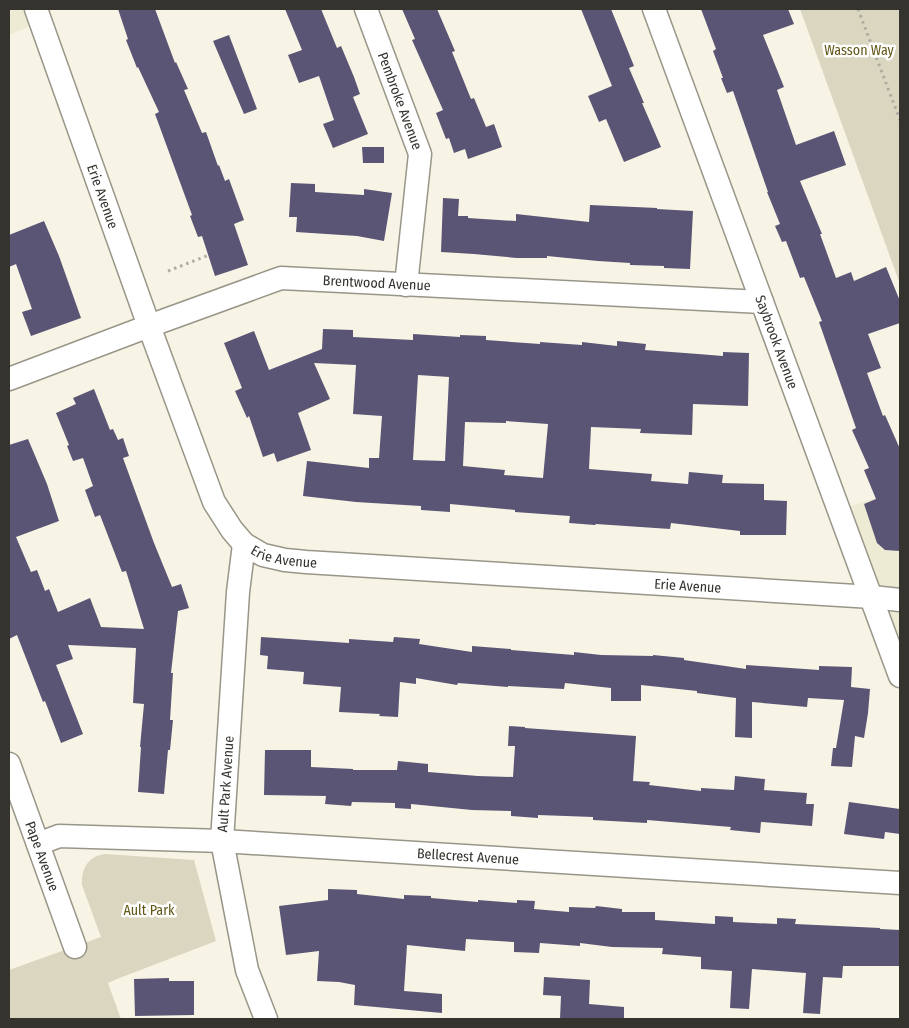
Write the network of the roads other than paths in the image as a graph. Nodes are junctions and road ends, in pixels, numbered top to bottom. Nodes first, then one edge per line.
1 (36, 9) edge
2 (366, 9) edge
3 (654, 9) edge
4 (406, 285) junction
5 (762, 302) junction
6 (149, 326) junction
7 (9, 379) edge
8 (244, 544) junction
9 (872, 597) junction
10 (900, 600) edge
11 (900, 676) edge
12 (9, 764) edge
13 (222, 841) junction
14 (38, 844) junction
15 (900, 882) edge
16 (75, 947) dead end
17 (266, 1019) edge

1 - 6 street, Erie Avenue
2 - 4 street, Pembroke Avenue
3 - 5 street, Saybrook Avenue
4 - 5 street, Brentwood Avenue
4 - 6 street, Brentwood Avenue
5 - 9 street, Saybrook Avenue
6 - 7 street, Brentwood Avenue
6 - 8 street, Erie Avenue
8 - 9 street, Erie Avenue
8 - 13 street, Ault Park Avenue
9 - 10 street, Erie Avenue
9 - 11 street, Saybrook Avenue
12 - 14 street, Pape Avenue
13 - 14 street, Bellecrest Avenue
13 - 15 street, Bellecrest Avenue
13 - 17 street, Ault Park Avenue
14 - 16 street, Pape Avenue

